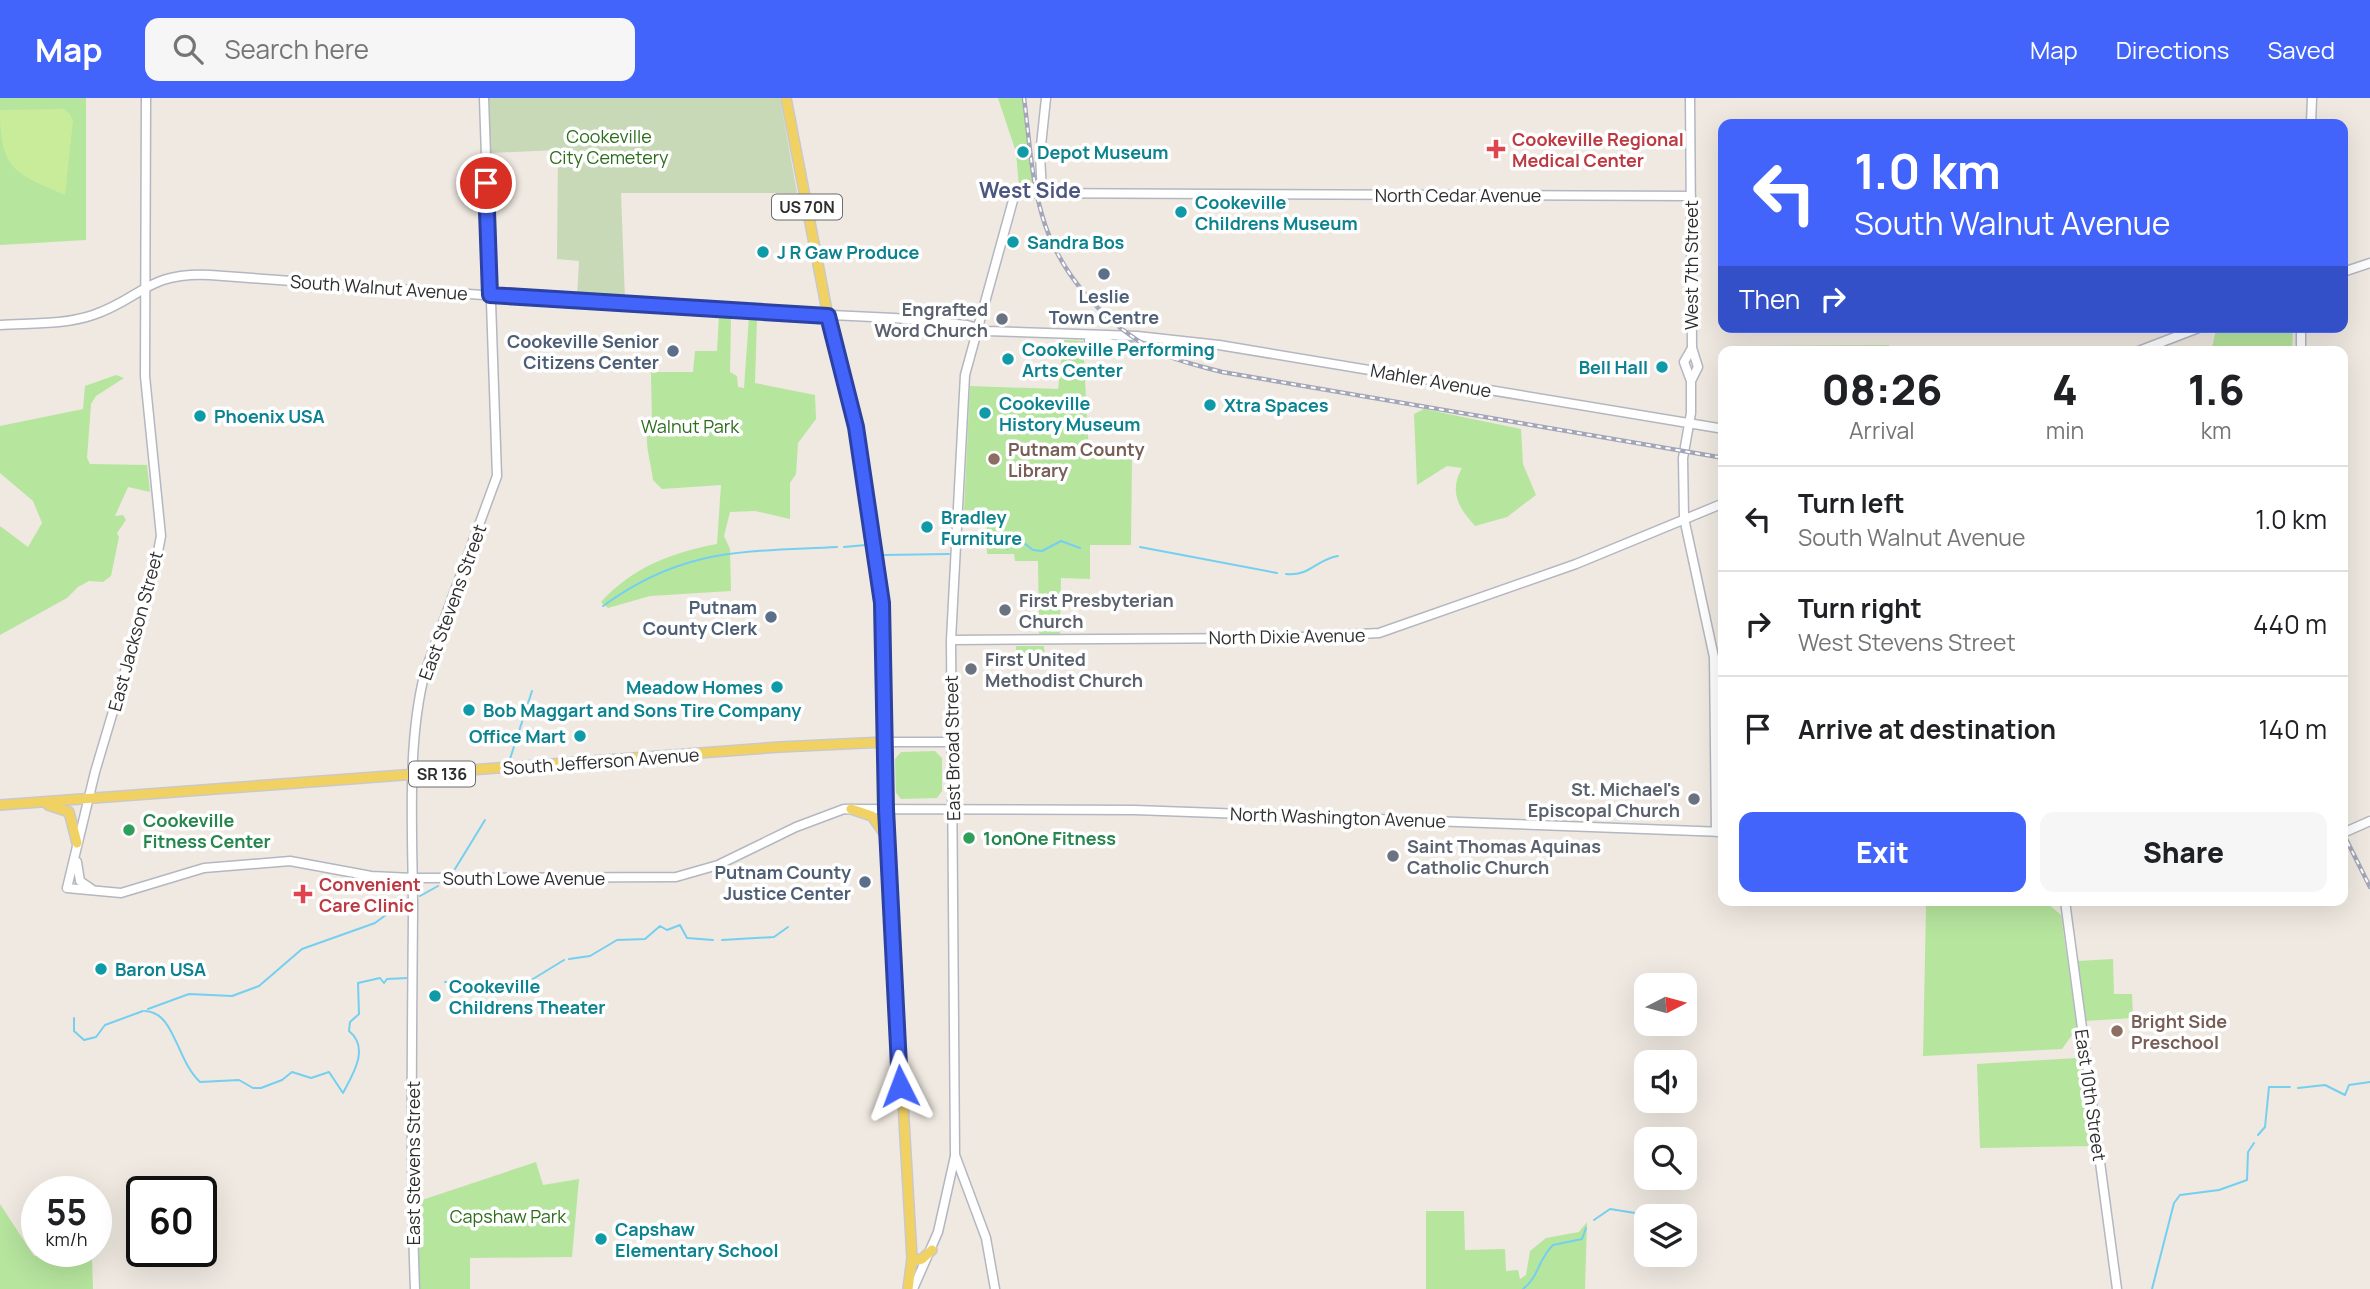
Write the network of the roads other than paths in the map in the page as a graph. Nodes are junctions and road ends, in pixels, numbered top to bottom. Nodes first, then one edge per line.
1 (146, 98) edge
2 (484, 98) edge
3 (786, 98) edge
4 (1046, 98) edge
5 (1690, 98) edge
6 (2312, 98) edge
7 (2311, 119) edge
8 (1040, 175) junction
9 (1026, 192) junction
10 (1042, 192) junction
11 (1015, 194) joint
12 (1691, 196) junction
13 (2370, 263) edge
14 (2348, 270) edge
15 (144, 286) junction
16 (490, 295) junction
17 (828, 316) junction
18 (0, 325) edge
19 (978, 328) junction
20 (2185, 333) edge
21 (1062, 335) junction
22 (2152, 346) edge
23 (1137, 348) dead end
24 (1689, 423) junction
25 (1718, 428) edge
26 (1718, 505) edge
27 (1684, 518) junction
28 (951, 640) junction
29 (885, 742) junction
30 (951, 742) junction
31 (1718, 774) edge
32 (414, 776) junction
33 (88, 799) junction
34 (40, 803) junction
35 (0, 805) edge
36 (952, 808) junction
37 (851, 809) junction
38 (886, 809) junction
39 (2370, 821) edge
40 (2348, 831) edge
41 (1718, 832) edge
42 (887, 838) junction
43 (78, 843) junction
44 (413, 878) junction
45 (67, 888) joint
46 (96, 892) junction
47 (2065, 906) edge
48 (955, 1155) junction
49 (932, 1250) junction
50 (912, 1261) junction
51 (415, 1289) edge
52 (910, 1289) edge
53 (995, 1289) edge
54 (2117, 1289) edge

1 - 15 street, East Jackson Street
2 - 16 street, East Stevens Street
3 - 17 main road, US 70N
4 - 8 street
5 - 12 street, West 7th Street
6 - 7 street
8 - 9 street
8 - 10 street
9 - 10 street, North Cedar Avenue
9 - 11 street, North Cedar Avenue
10 - 12 street, North Cedar Avenue
11 - 19 street, East Broad Street
12 - 24 street, West 7th Street
13 - 14 street
15 - 16 street, South Walnut Avenue
15 - 18 street, South Walnut Avenue
15 - 33 street, East Jackson Street
16 - 17 street, South Walnut Avenue
16 - 32 street, East Stevens Street
17 - 19 street, South Walnut Avenue
17 - 29 main road, US 70N
19 - 21 street, South Walnut Avenue
19 - 28 street, East Broad Street
20 - 22 street
21 - 23 street
21 - 24 street, Mahler Avenue
24 - 25 street, Mahler Avenue
24 - 27 street, West 7th Street
26 - 27 street, North Dixie Avenue
27 - 28 street, North Dixie Avenue
27 - 31 street, West 7th Street
28 - 30 street, East Broad Street
29 - 30 street, South Jefferson Avenue
29 - 32 main road, South Jefferson Avenue / SR 136
29 - 38 main road, US 70N
30 - 36 street, East Broad Street
32 - 33 main road, South Jefferson Avenue / SR 136
32 - 44 street, East Stevens Street
33 - 34 main road, South Jefferson Avenue / SR 136
33 - 43 street, East Jackson Street
34 - 35 main road, South Jefferson Avenue / SR 136
34 - 43 main road
36 - 38 street, North Washington Avenue
36 - 41 street, North Washington Avenue
36 - 48 street, East Broad Street
37 - 38 street, South Lowe Avenue
37 - 42 main road
37 - 44 street, South Lowe Avenue
38 - 42 main road, US 70N
39 - 40 street
42 - 50 main road, US 70N
43 - 45 street, East Jackson Street
43 - 46 street
44 - 46 street, South Lowe Avenue
44 - 51 street, East Stevens Street
45 - 46 street, South Lowe Avenue
47 - 54 street, East 10th Street
48 - 49 street
48 - 53 street, East Broad Street
49 - 50 main road
49 - 52 street
50 - 52 main road, US 70N

